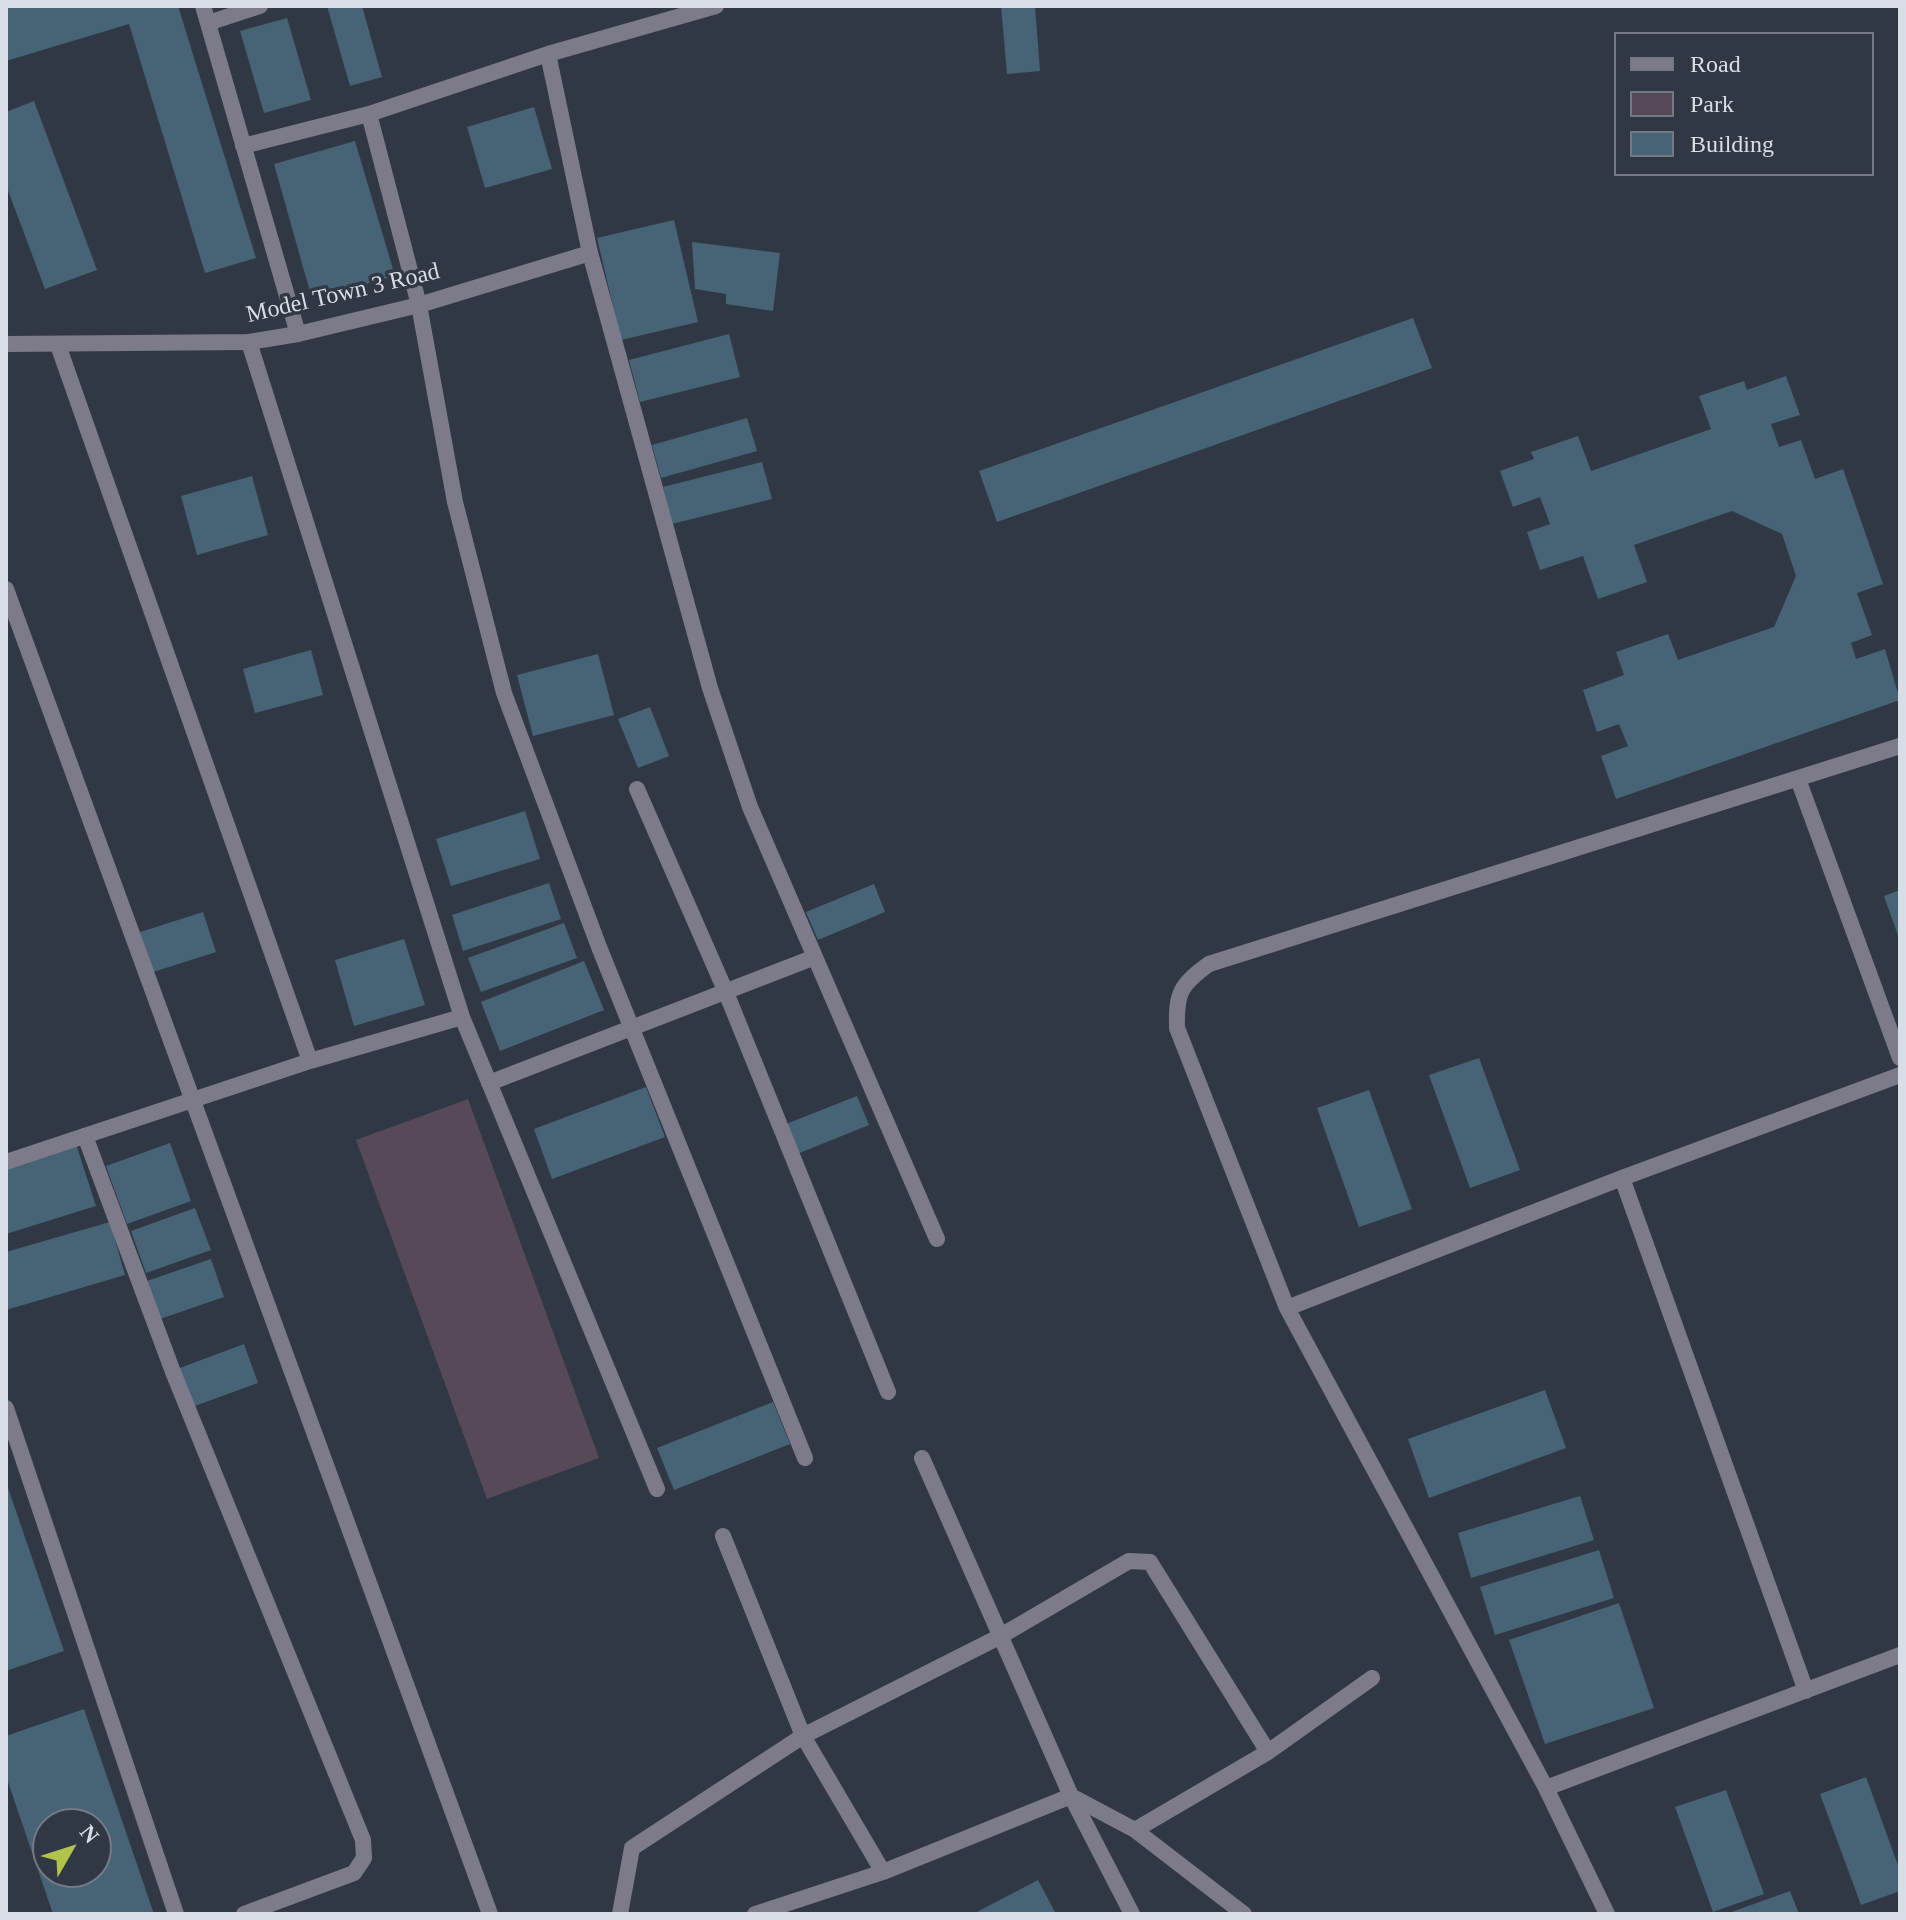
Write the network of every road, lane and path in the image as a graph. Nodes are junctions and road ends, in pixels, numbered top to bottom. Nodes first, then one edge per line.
1 (203, 6) edge
2 (260, 6) edge
3 (716, 6) edge
4 (208, 23) junction
5 (548, 54) junction
6 (369, 114) junction
7 (243, 146) junction
8 (590, 253) junction
9 (419, 305) junction
10 (298, 334) junction
11 (249, 342) junction
12 (6, 344) edge
13 (58, 345) junction
14 (6, 589) edge
15 (1900, 746) edge
16 (1798, 779) junction
17 (637, 789) dead end
18 (815, 957) junction
19 (725, 990) junction
20 (462, 1017) junction
21 (632, 1026) junction
22 (1900, 1058) edge
23 (310, 1061) junction
24 (1900, 1075) edge
25 (489, 1083) junction
26 (193, 1100) junction
27 (85, 1136) junction
28 (6, 1162) edge
29 (1622, 1178) junction
30 (937, 1239) dead end
31 (1287, 1308) junction
32 (888, 1392) dead end
33 (6, 1408) edge
34 (805, 1458) dead end
35 (922, 1458) dead end
36 (657, 1489) dead end
37 (723, 1536) dead end
38 (999, 1637) junction
39 (1900, 1655) edge
40 (1372, 1678) dead end
41 (1806, 1691) junction
42 (803, 1736) junction
43 (1268, 1752) junction
44 (1546, 1788) junction
45 (1071, 1796) junction
46 (1135, 1830) junction
47 (883, 1872) junction
48 (176, 1914) edge
49 (244, 1914) edge
50 (490, 1914) edge
51 (620, 1914) edge
52 (755, 1914) edge
53 (1132, 1914) edge
54 (1244, 1914) edge
55 (1607, 1914) edge

1 - 4 street
2 - 4 street
3 - 5 street
4 - 7 street
5 - 6 street
5 - 8 street
6 - 7 street
6 - 9 street
7 - 10 street
8 - 9 street, Model Town 3 Road
8 - 18 street
9 - 10 street, Model Town 3 Road
9 - 21 street
10 - 11 street, Model Town 3 Road
11 - 13 street, Model Town 3 Road
11 - 20 street
12 - 13 street, Model Town 3 Road
13 - 23 street
14 - 26 street
15 - 16 street
16 - 22 street
16 - 31 street
17 - 19 street
18 - 19 street
18 - 30 street
19 - 21 street
19 - 32 street
20 - 23 street
20 - 25 street
21 - 25 street
21 - 34 street
23 - 26 street
24 - 29 street
25 - 36 street
26 - 27 street
26 - 50 street
27 - 28 street
27 - 49 street
29 - 31 street
29 - 41 street
31 - 44 street
33 - 48 street
35 - 38 street
37 - 42 street
38 - 42 street
38 - 43 street
38 - 45 street
39 - 41 street
40 - 43 street
41 - 44 street
42 - 47 street
42 - 51 street
43 - 46 street
44 - 55 street
45 - 46 street
45 - 47 street
45 - 53 street
46 - 54 street
47 - 52 street

